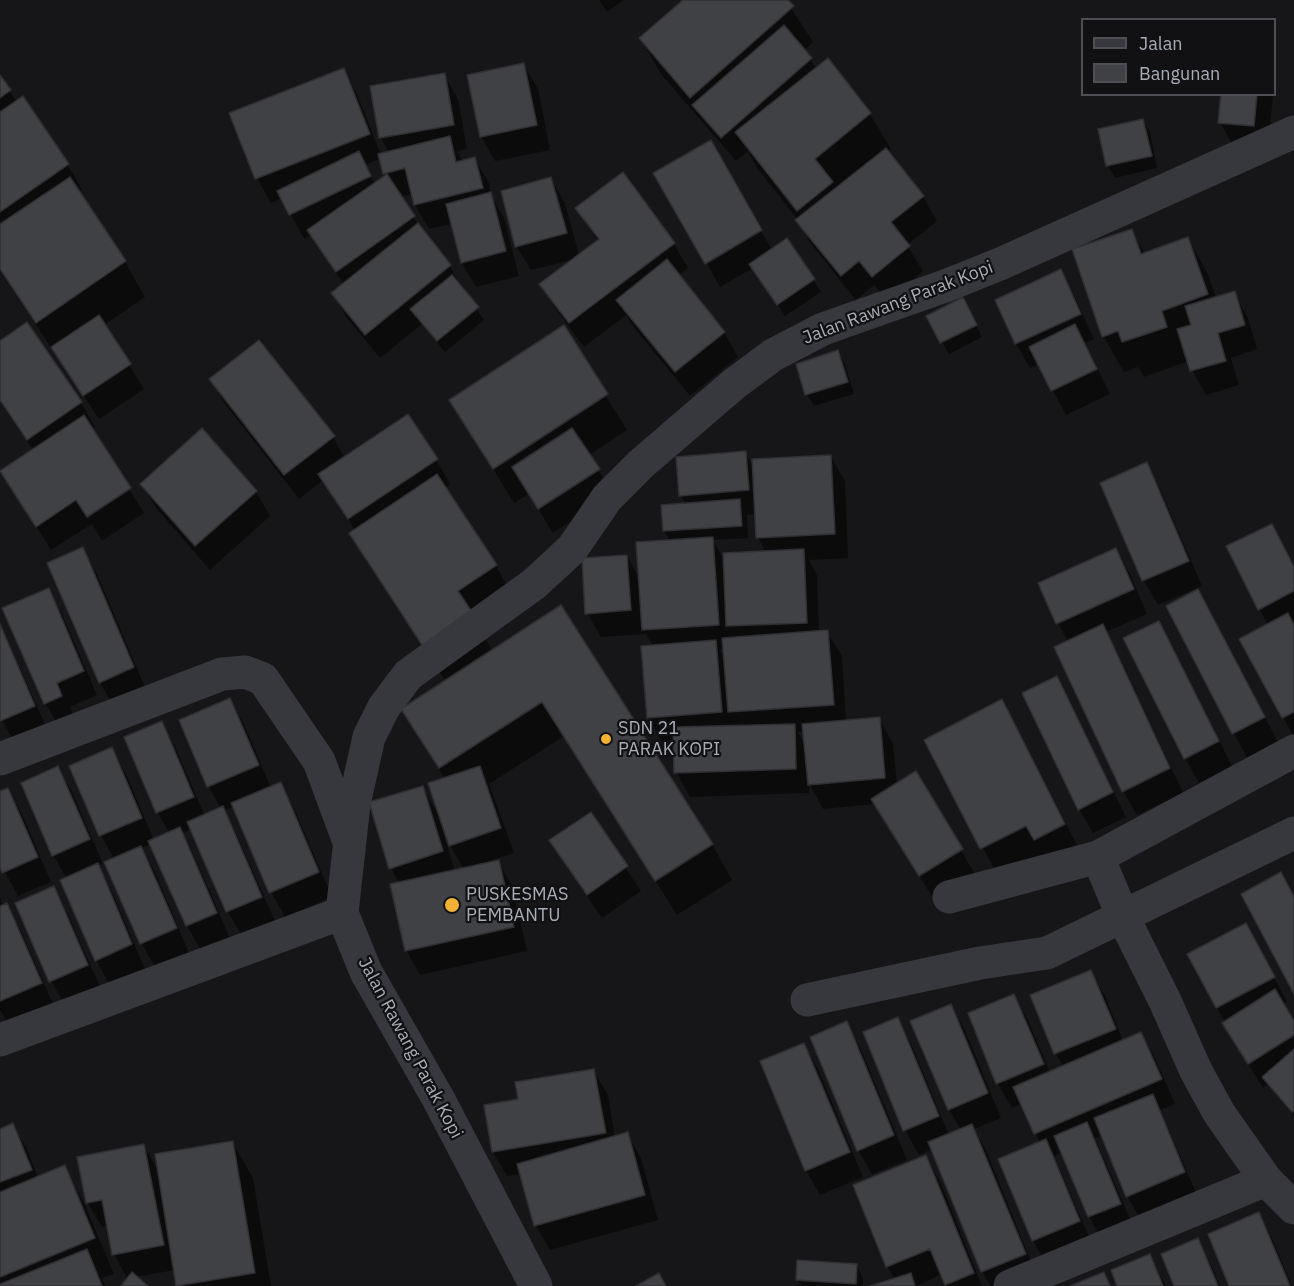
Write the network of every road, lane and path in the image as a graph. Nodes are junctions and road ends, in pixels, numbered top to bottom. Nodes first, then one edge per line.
1 (1294, 132) edge
2 (1294, 752) edge
3 (0, 759) edge
4 (1294, 833) edge
5 (349, 843) junction
6 (1098, 857) junction
7 (949, 897) dead end
8 (342, 913) junction
9 (1123, 917) junction
10 (807, 1000) dead end
11 (0, 1040) edge
12 (1266, 1180) junction
13 (1294, 1208) edge
14 (536, 1286) edge
15 (1010, 1286) edge

1 - 5 street, Jalan Rawang Parak Kopi
2 - 6 street
3 - 5 street
4 - 9 street
5 - 8 street, Jalan Rawang Parak Kopi
6 - 7 street
6 - 9 street
8 - 11 street
8 - 14 street, Jalan Rawang Parak Kopi
9 - 10 street
9 - 12 street
12 - 13 street
12 - 15 street

